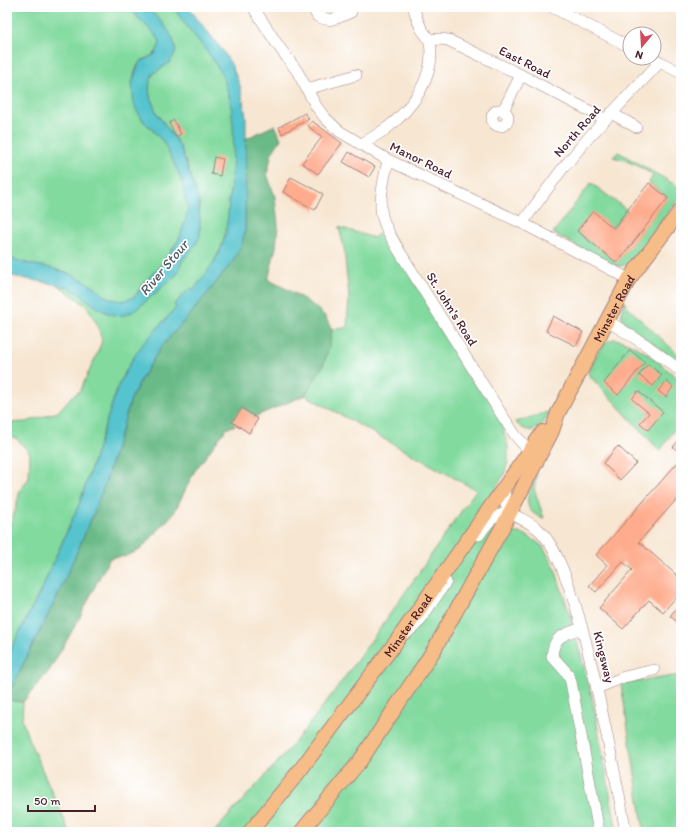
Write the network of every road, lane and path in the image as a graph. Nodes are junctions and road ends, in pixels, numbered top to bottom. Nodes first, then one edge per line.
1 (252, 7) edge
2 (313, 7) edge
3 (414, 7) edge
4 (552, 7) edge
5 (350, 12) dead end
6 (430, 40) junction
7 (622, 43) edge
8 (662, 63) edge
9 (651, 66) edge
10 (681, 73) edge
11 (356, 75) dead end
12 (521, 75) junction
13 (307, 89) junction
14 (503, 111) dead end
15 (608, 116) junction
16 (636, 127) dead end
17 (361, 145) junction
18 (388, 160) junction
19 (681, 210) edge
20 (522, 223) junction
21 (629, 279) junction
22 (606, 320) junction
23 (681, 371) edge
24 (533, 455) junction
25 (505, 487) junction
26 (510, 513) junction
27 (582, 628) junction
28 (396, 642) junction
29 (654, 670) dead end
30 (597, 688) junction
31 (599, 831) edge
32 (250, 832) edge
33 (301, 832) edge
34 (626, 832) edge

1 - 13 street, Manor Road
2 - 5 street
3 - 6 street
4 - 7 street
6 - 12 street, East Road
6 - 17 street
8 - 10 street
9 - 15 street, North Road
11 - 13 street
12 - 14 street
12 - 15 street, East Road
13 - 17 street, Manor Road
15 - 16 street, East Road
15 - 20 street, North Road
17 - 18 street, Manor Road
18 - 20 street, Manor Road
18 - 24 street, St. John's Road
19 - 21 main road, Minster Road
20 - 21 street, Manor Road
21 - 22 main road, Minster Road
22 - 23 street
22 - 24 main road, Minster Road
24 - 25 main road, Minster Road
24 - 26 main road, Minster Road
25 - 26 street
25 - 28 main road, Minster Road
26 - 27 street, Kingsway
26 - 28 street
26 - 33 main road, Minster Road
27 - 30 street, Kingsway
27 - 31 street
28 - 32 main road, Minster Road
29 - 30 street
30 - 34 street, Kingsway

